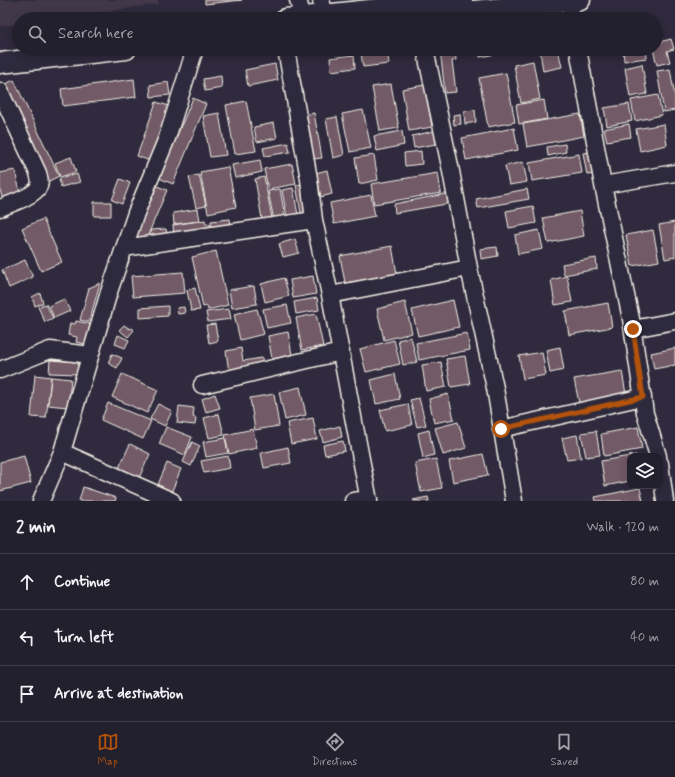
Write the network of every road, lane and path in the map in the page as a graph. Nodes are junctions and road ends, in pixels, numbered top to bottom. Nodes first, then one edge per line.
1 (450, 1) edge
2 (368, 5) edge
3 (323, 7) edge
4 (574, 7) edge
5 (296, 12) edge
6 (507, 12) edge
7 (12, 50) edge
8 (0, 51) edge
9 (67, 56) edge
10 (193, 56) edge
11 (287, 56) edge
12 (427, 56) edge
13 (579, 56) edge
14 (0, 64) edge
15 (0, 91) edge
16 (675, 173) edge
17 (603, 185) junction
18 (0, 208) edge
19 (314, 220) junction
20 (124, 248) junction
21 (469, 268) junction
22 (330, 295) junction
23 (675, 321) edge
24 (633, 329) junction
25 (341, 352) junction
26 (90, 355) junction
27 (0, 370) edge
28 (202, 385) dead end
29 (643, 397) junction
30 (501, 429) junction
31 (62, 452) junction
32 (664, 464) edge
33 (364, 500) edge
34 (41, 501) edge
35 (172, 501) edge
36 (514, 501) edge
37 (665, 501) edge

1 - 2 main road
2 - 3 main road
3 - 5 main road
4 - 6 main road
7 - 8 main road
9 - 14 main road
10 - 20 street
11 - 19 street
12 - 21 street
13 - 17 street
15 - 18 street
16 - 17 street
17 - 24 street
19 - 20 street
19 - 22 street
20 - 26 street
21 - 22 street
21 - 30 street
22 - 25 street
23 - 24 street
24 - 29 street
25 - 28 street
25 - 33 street
26 - 27 street
26 - 31 street
29 - 30 street
29 - 32 street
30 - 36 street
31 - 34 street
31 - 35 street
32 - 37 street

